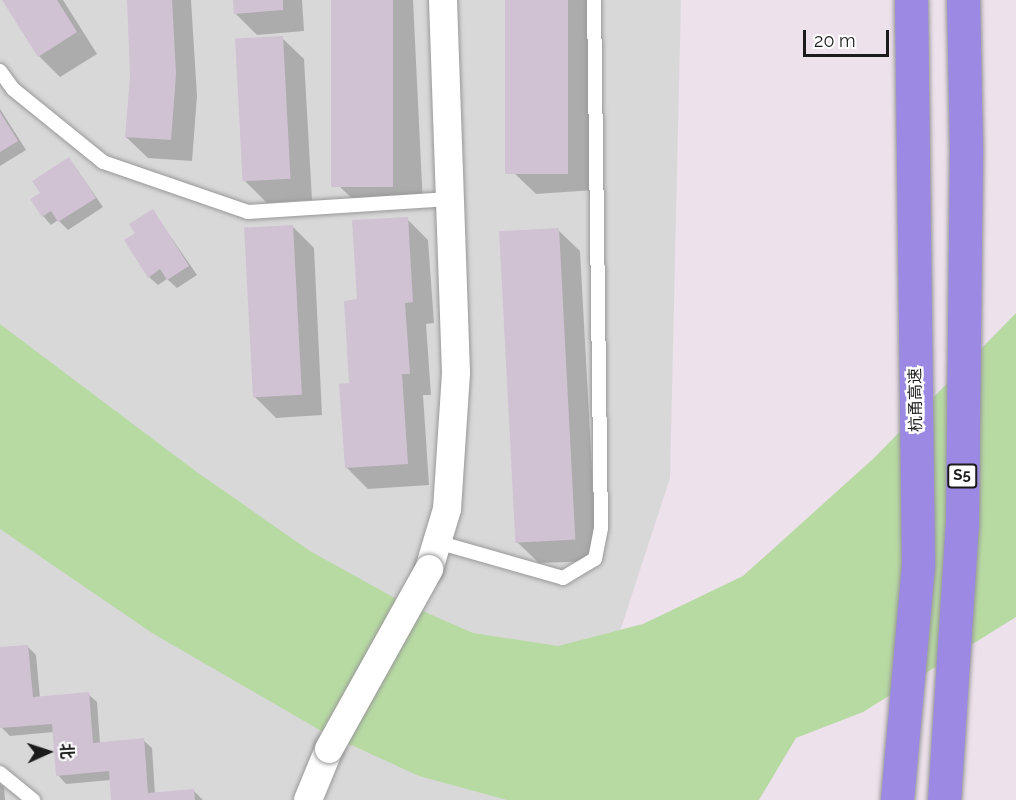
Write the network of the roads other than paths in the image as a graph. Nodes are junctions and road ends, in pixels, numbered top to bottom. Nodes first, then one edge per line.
1 (443, 0) edge
2 (594, 0) edge
3 (911, 0) edge
4 (963, 0) edge
5 (0, 71) edge
6 (450, 199) junction
7 (437, 542) junction
8 (0, 773) edge
9 (33, 800) edge
10 (308, 800) edge
11 (897, 800) edge
12 (944, 800) edge

1 - 6 street
2 - 7 lane
3 - 11 highway, 杭甬高速
4 - 12 highway, S5
5 - 6 lane
6 - 7 street
7 - 10 street, bridge
8 - 9 lane

